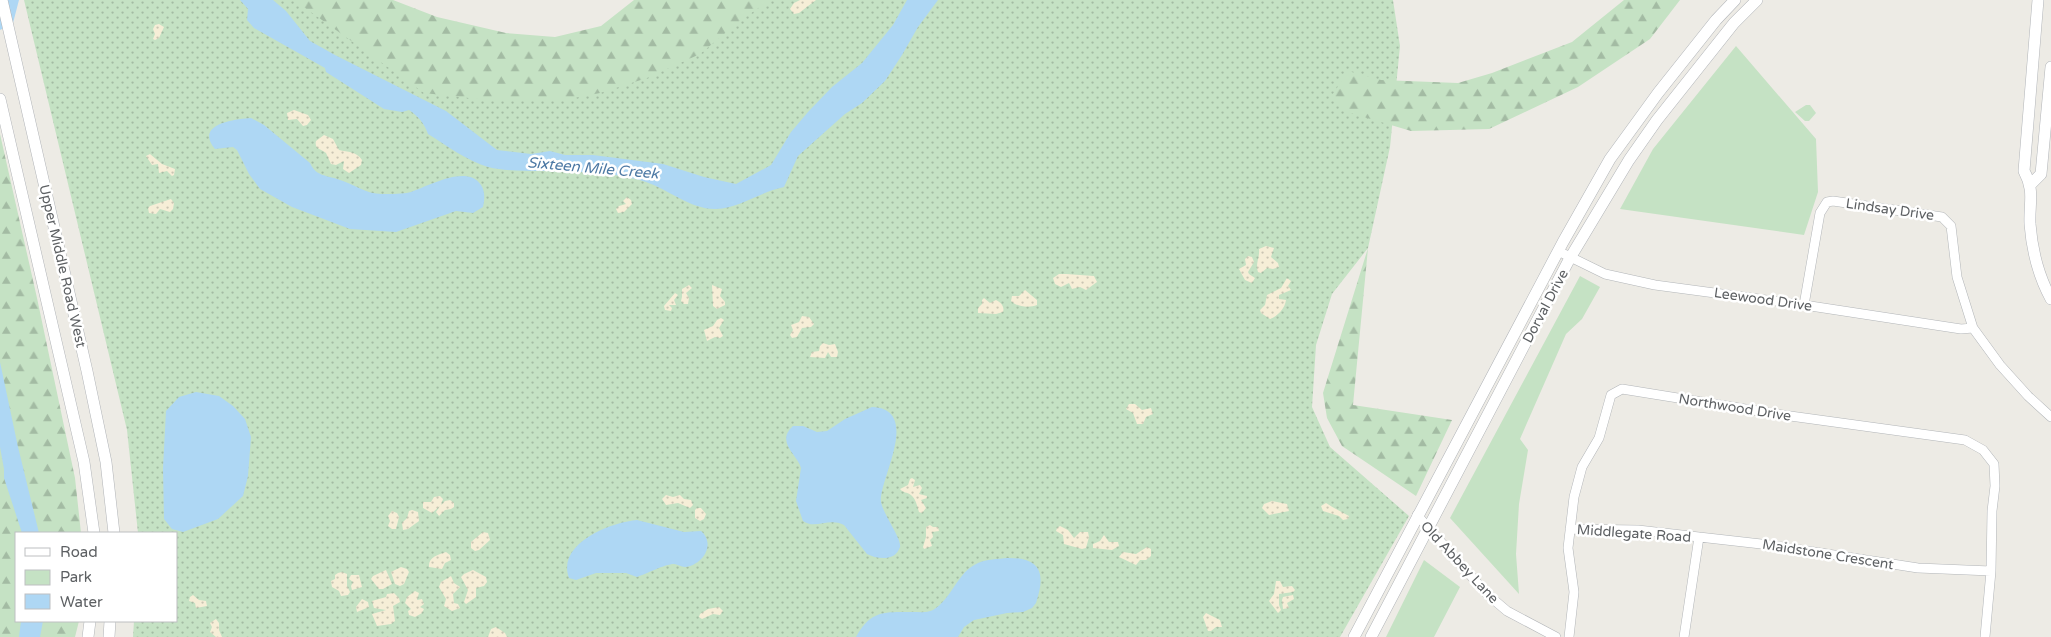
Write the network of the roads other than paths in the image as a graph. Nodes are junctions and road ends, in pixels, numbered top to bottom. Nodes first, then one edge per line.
1 (2, 0) edge
2 (1735, 0) edge
3 (1757, 0) edge
4 (2038, 0) edge
5 (2051, 67) edge
6 (0, 99) edge
7 (2031, 184) junction
8 (1558, 251) junction
9 (1570, 258) junction
10 (2051, 299) edge
11 (1804, 305) junction
12 (1973, 328) junction
13 (2051, 417) edge
14 (1417, 515) junction
15 (1428, 528) junction
16 (1570, 528) junction
17 (94, 532) edge
18 (114, 532) edge
19 (1699, 537) junction
20 (1991, 570) junction
21 (90, 622) edge
22 (110, 622) edge
23 (88, 637) edge
24 (109, 637) edge
25 (1354, 637) edge
26 (1371, 637) edge
27 (1556, 637) edge
28 (1569, 637) edge
29 (1684, 637) edge
30 (1985, 637) edge

1 - 18 main road, Upper Middle Road West
2 - 8 main road, Dorval Drive
3 - 9 main road, Dorval Drive
4 - 7 main road
5 - 7 main road
6 - 17 main road, Upper Middle Road West
7 - 10 main road
8 - 9 street, Leewood Drive
8 - 14 main road, Dorval Drive
9 - 11 street, Leewood Drive
9 - 15 main road, Dorval Drive
11 - 12 street, Leewood Drive
11 - 12 street, Lindsay Drive
12 - 13 street, Lindsay Drive
14 - 15 street, Old Abbey Lane
14 - 25 main road, Dorval Drive
15 - 26 main road, Dorval Drive
15 - 27 street, Old Abbey Lane
16 - 19 street, Middlegate Road
16 - 20 street, Northwood Drive
16 - 28 street, Northwood Drive
19 - 20 street, Maidstone Crescent
19 - 29 street
20 - 30 street
21 - 23 main road
22 - 24 main road

